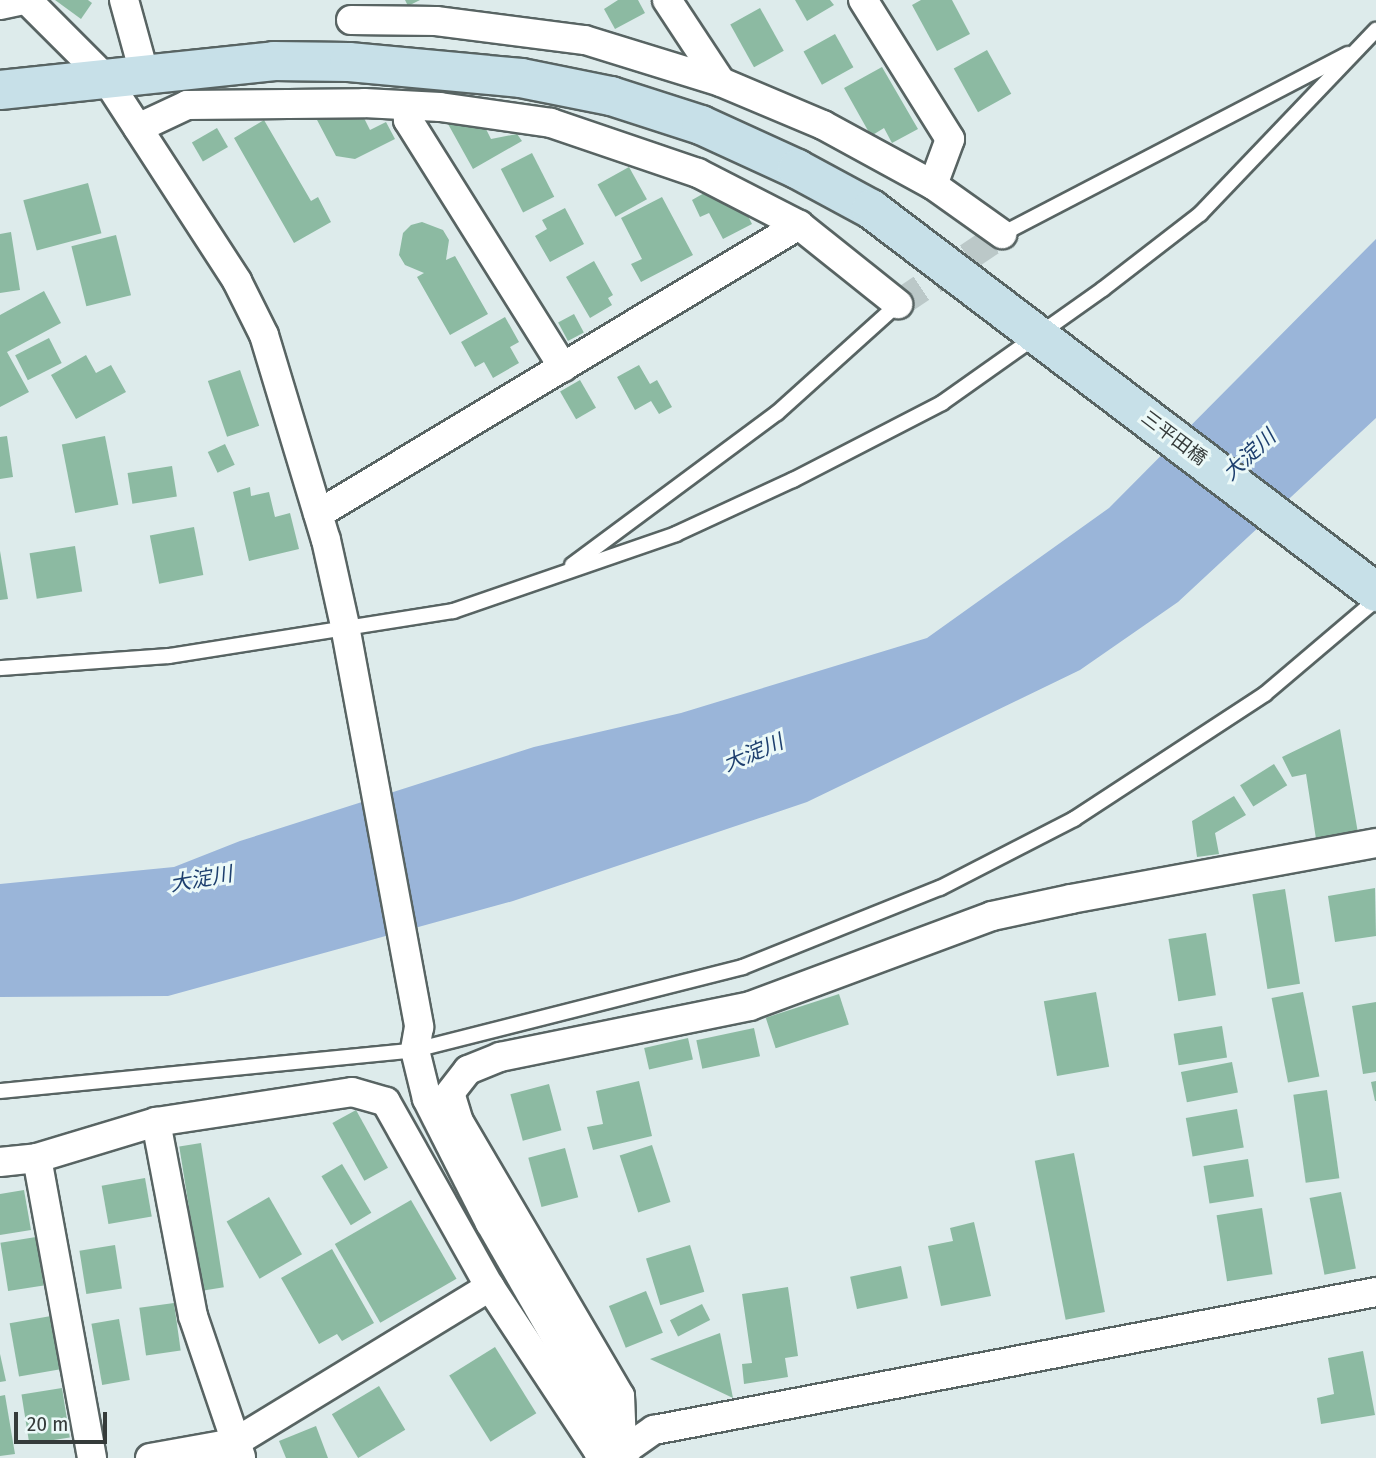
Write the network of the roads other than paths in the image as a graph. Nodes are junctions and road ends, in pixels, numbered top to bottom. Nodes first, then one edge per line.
1 (26, 0) edge
2 (124, 0) edge
3 (667, 0) edge
4 (863, 0) edge
5 (0, 5) edge
6 (355, 10) edge
7 (1376, 30) edge
8 (1361, 47) junction
9 (349, 62) junction
10 (145, 76) junction
11 (106, 79) junction
12 (721, 82) junction
13 (0, 90) edge
14 (407, 106) junction
15 (138, 128) junction
16 (933, 185) junction
17 (799, 225) junction
18 (1002, 234) joint
19 (898, 304) joint
20 (1039, 335) junction
21 (563, 367) junction
22 (318, 514) junction
23 (557, 576) junction
24 (1376, 592) edge
25 (1376, 600) edge
26 (345, 626) junction
27 (0, 668) edge
28 (1376, 843) edge
29 (417, 1039) junction
30 (0, 1091) edge
31 (156, 1122) junction
32 (37, 1158) junction
33 (0, 1162) edge
34 (490, 1287) junction
35 (1376, 1292) edge
36 (238, 1450) edge
37 (624, 1455) edge
38 (92, 1458) edge
39 (150, 1458) edge

1 - 5 street
1 - 11 street
2 - 10 street
3 - 12 street
4 - 16 street
6 - 9 street
6 - 12 street
7 - 8 lane
8 - 18 lane
8 - 20 lane
9 - 10 street, 三平田橋
9 - 20 street, 三平田橋
10 - 11 street, 三平田橋
11 - 13 street, 三平田橋
11 - 15 street
12 - 16 street
14 - 15 street
14 - 17 street
14 - 21 street
15 - 22 street
16 - 18 street
17 - 19 street
17 - 21 street
19 - 23 lane
20 - 23 lane
20 - 24 street, 三平田橋
21 - 22 street
22 - 26 street
23 - 26 lane
25 - 29 lane
26 - 27 lane
26 - 29 street
28 - 37 street
29 - 30 lane
29 - 37 street
31 - 32 street
31 - 34 street
31 - 36 street
32 - 33 street
32 - 38 street
34 - 36 street
34 - 37 street
35 - 37 street
36 - 39 street

